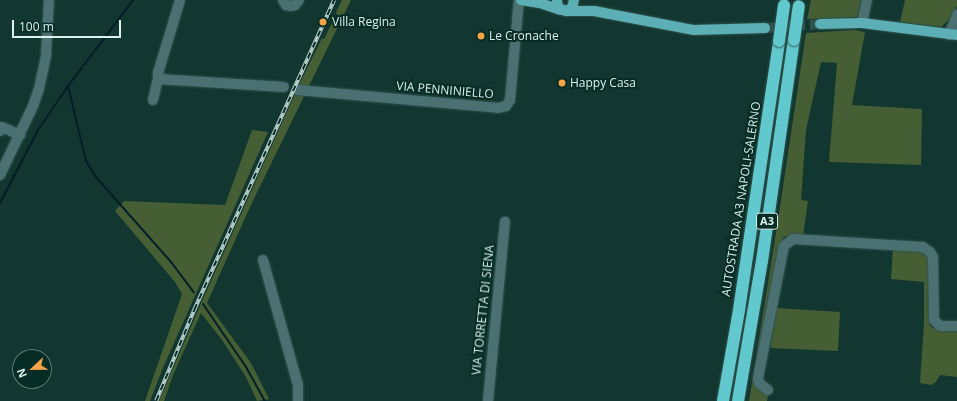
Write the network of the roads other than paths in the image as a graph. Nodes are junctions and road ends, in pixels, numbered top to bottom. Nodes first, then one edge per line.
1 (49, 0) edge
2 (180, 0) edge
3 (283, 0) edge
4 (299, 0) edge
5 (520, 0) edge
6 (551, 0) edge
7 (574, 0) edge
8 (867, 0) edge
9 (785, 2) edge
10 (540, 3) junction
11 (799, 3) edge
12 (562, 7) edge
13 (594, 11) junction
14 (957, 15) edge
15 (862, 23) junction
16 (820, 24) tunnel mouth
17 (765, 28) tunnel mouth
18 (953, 35) edge
19 (158, 78) junction
20 (284, 87) dead end
21 (298, 90) dead end
22 (153, 100) dead end
23 (0, 131) edge
24 (20, 135) junction
25 (0, 175) edge
26 (505, 222) dead end
27 (263, 260) dead end
28 (957, 326) edge
29 (768, 390) dead end
30 (298, 401) edge
31 (488, 401) edge
32 (723, 401) edge
33 (738, 401) edge

1 - 24 street
2 - 19 street
3 - 4 street
5 - 10 main road
5 - 21 street, VIA PENNINIELLO
6 - 10 main road
7 - 12 main road
7 - 13 main road
8 - 15 street
9 - 32 highway, AUTOSTRADA A3 NAPOLI-SALERNO / A3, bridge
10 - 12 main road
11 - 33 highway, A3, bridge
12 - 13 main road
13 - 17 main road
14 - 18 street
15 - 16 main road
15 - 18 main road
19 - 20 street
19 - 22 street
23 - 24 street
24 - 25 street
26 - 31 street, VIA TORRETTA DI SIENA
27 - 30 street
28 - 29 street

